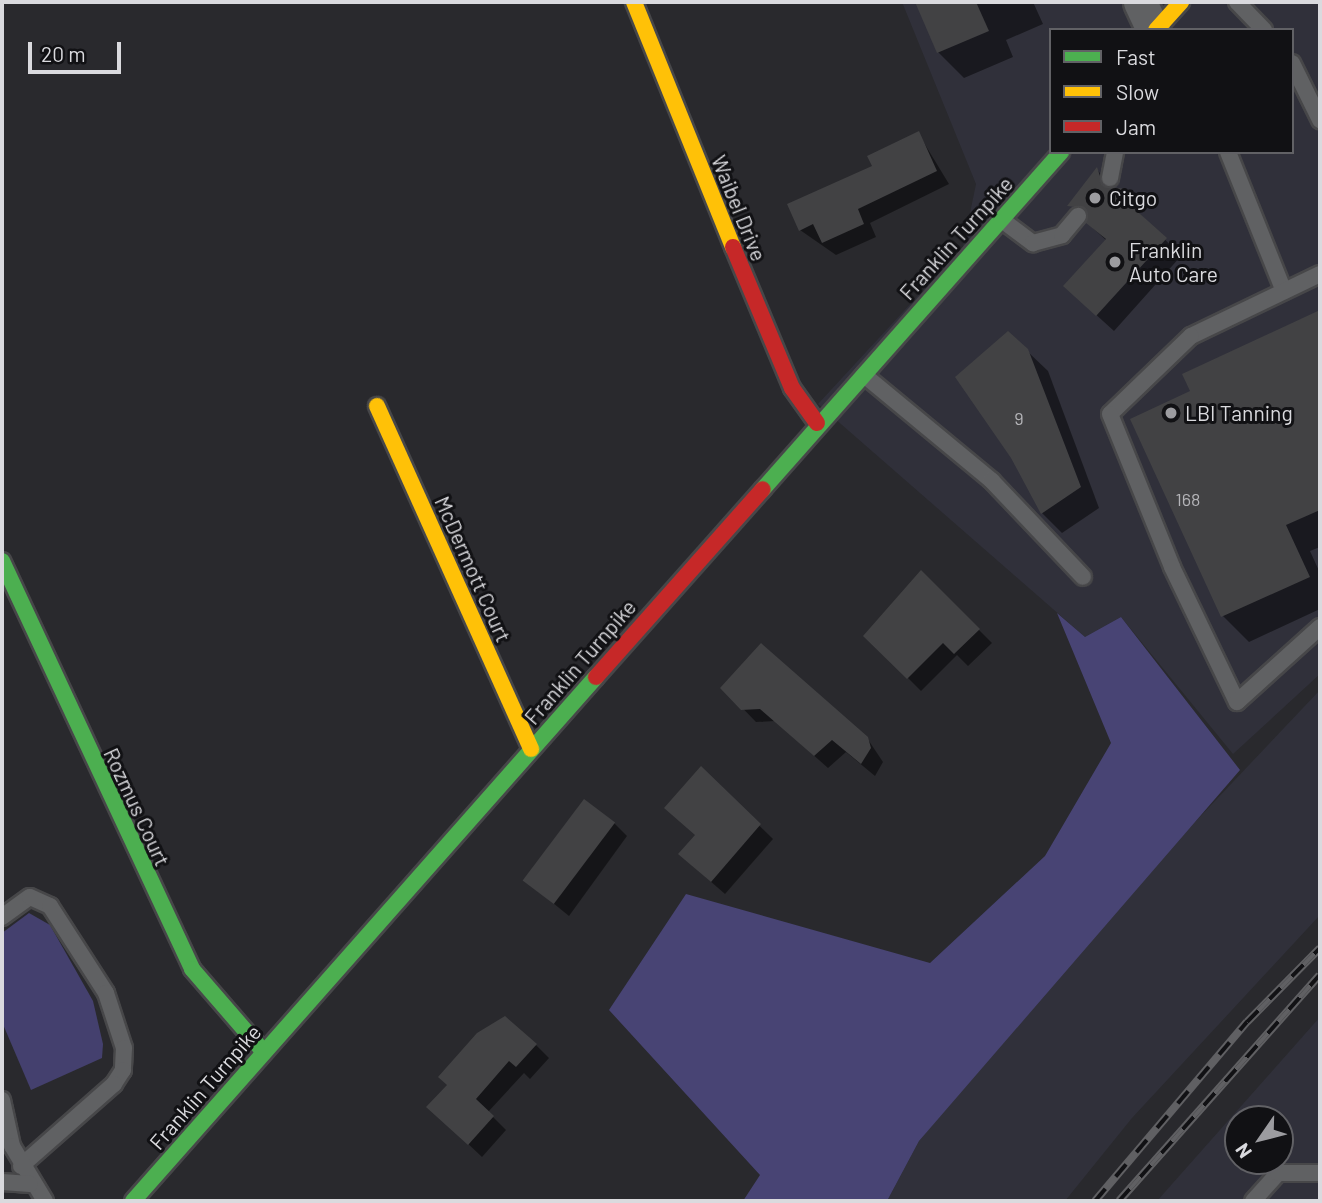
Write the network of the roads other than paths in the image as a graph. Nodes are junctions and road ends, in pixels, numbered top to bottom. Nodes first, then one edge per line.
1 (634, 2) edge
2 (1140, 2) edge
3 (1181, 2) edge
4 (1237, 2) edge
5 (1154, 28) edge
6 (1157, 28) edge
7 (1262, 28) edge
8 (1294, 70) edge
9 (1320, 120) edge
10 (1058, 154) edge
11 (1115, 154) edge
12 (1229, 154) edge
13 (1110, 178) dead end
14 (1078, 216) dead end
15 (1002, 220) junction
16 (1320, 274) edge
17 (1284, 291) junction
18 (862, 373) junction
19 (377, 406) dead end
20 (817, 423) junction
21 (2, 561) edge
22 (1083, 578) dead end
23 (1320, 627) edge
24 (531, 749) junction
25 (2, 917) edge
26 (264, 1052) junction
27 (2, 1100) edge
28 (21, 1166) junction
29 (1320, 1173) edge
30 (2, 1182) edge
31 (30, 1184) junction
32 (45, 1201) edge
33 (133, 1201) edge
34 (1253, 1201) edge

1 - 20 main road, Waibel Drive
2 - 5 street
3 - 6 main road
4 - 7 lane
8 - 9 lane
10 - 15 main road, Franklin Turnpike
11 - 13 lane
12 - 17 lane
14 - 15 lane
15 - 18 main road, Franklin Turnpike
16 - 17 lane
17 - 23 lane
18 - 20 main road, Franklin Turnpike
18 - 22 lane
19 - 24 main road, McDermott Court
20 - 24 main road, Franklin Turnpike
21 - 26 main road, Rozmus Court
24 - 26 main road, Franklin Turnpike
25 - 28 lane
26 - 33 main road, Franklin Turnpike
27 - 28 lane
28 - 31 lane
29 - 34 lane
30 - 31 lane
31 - 32 lane

